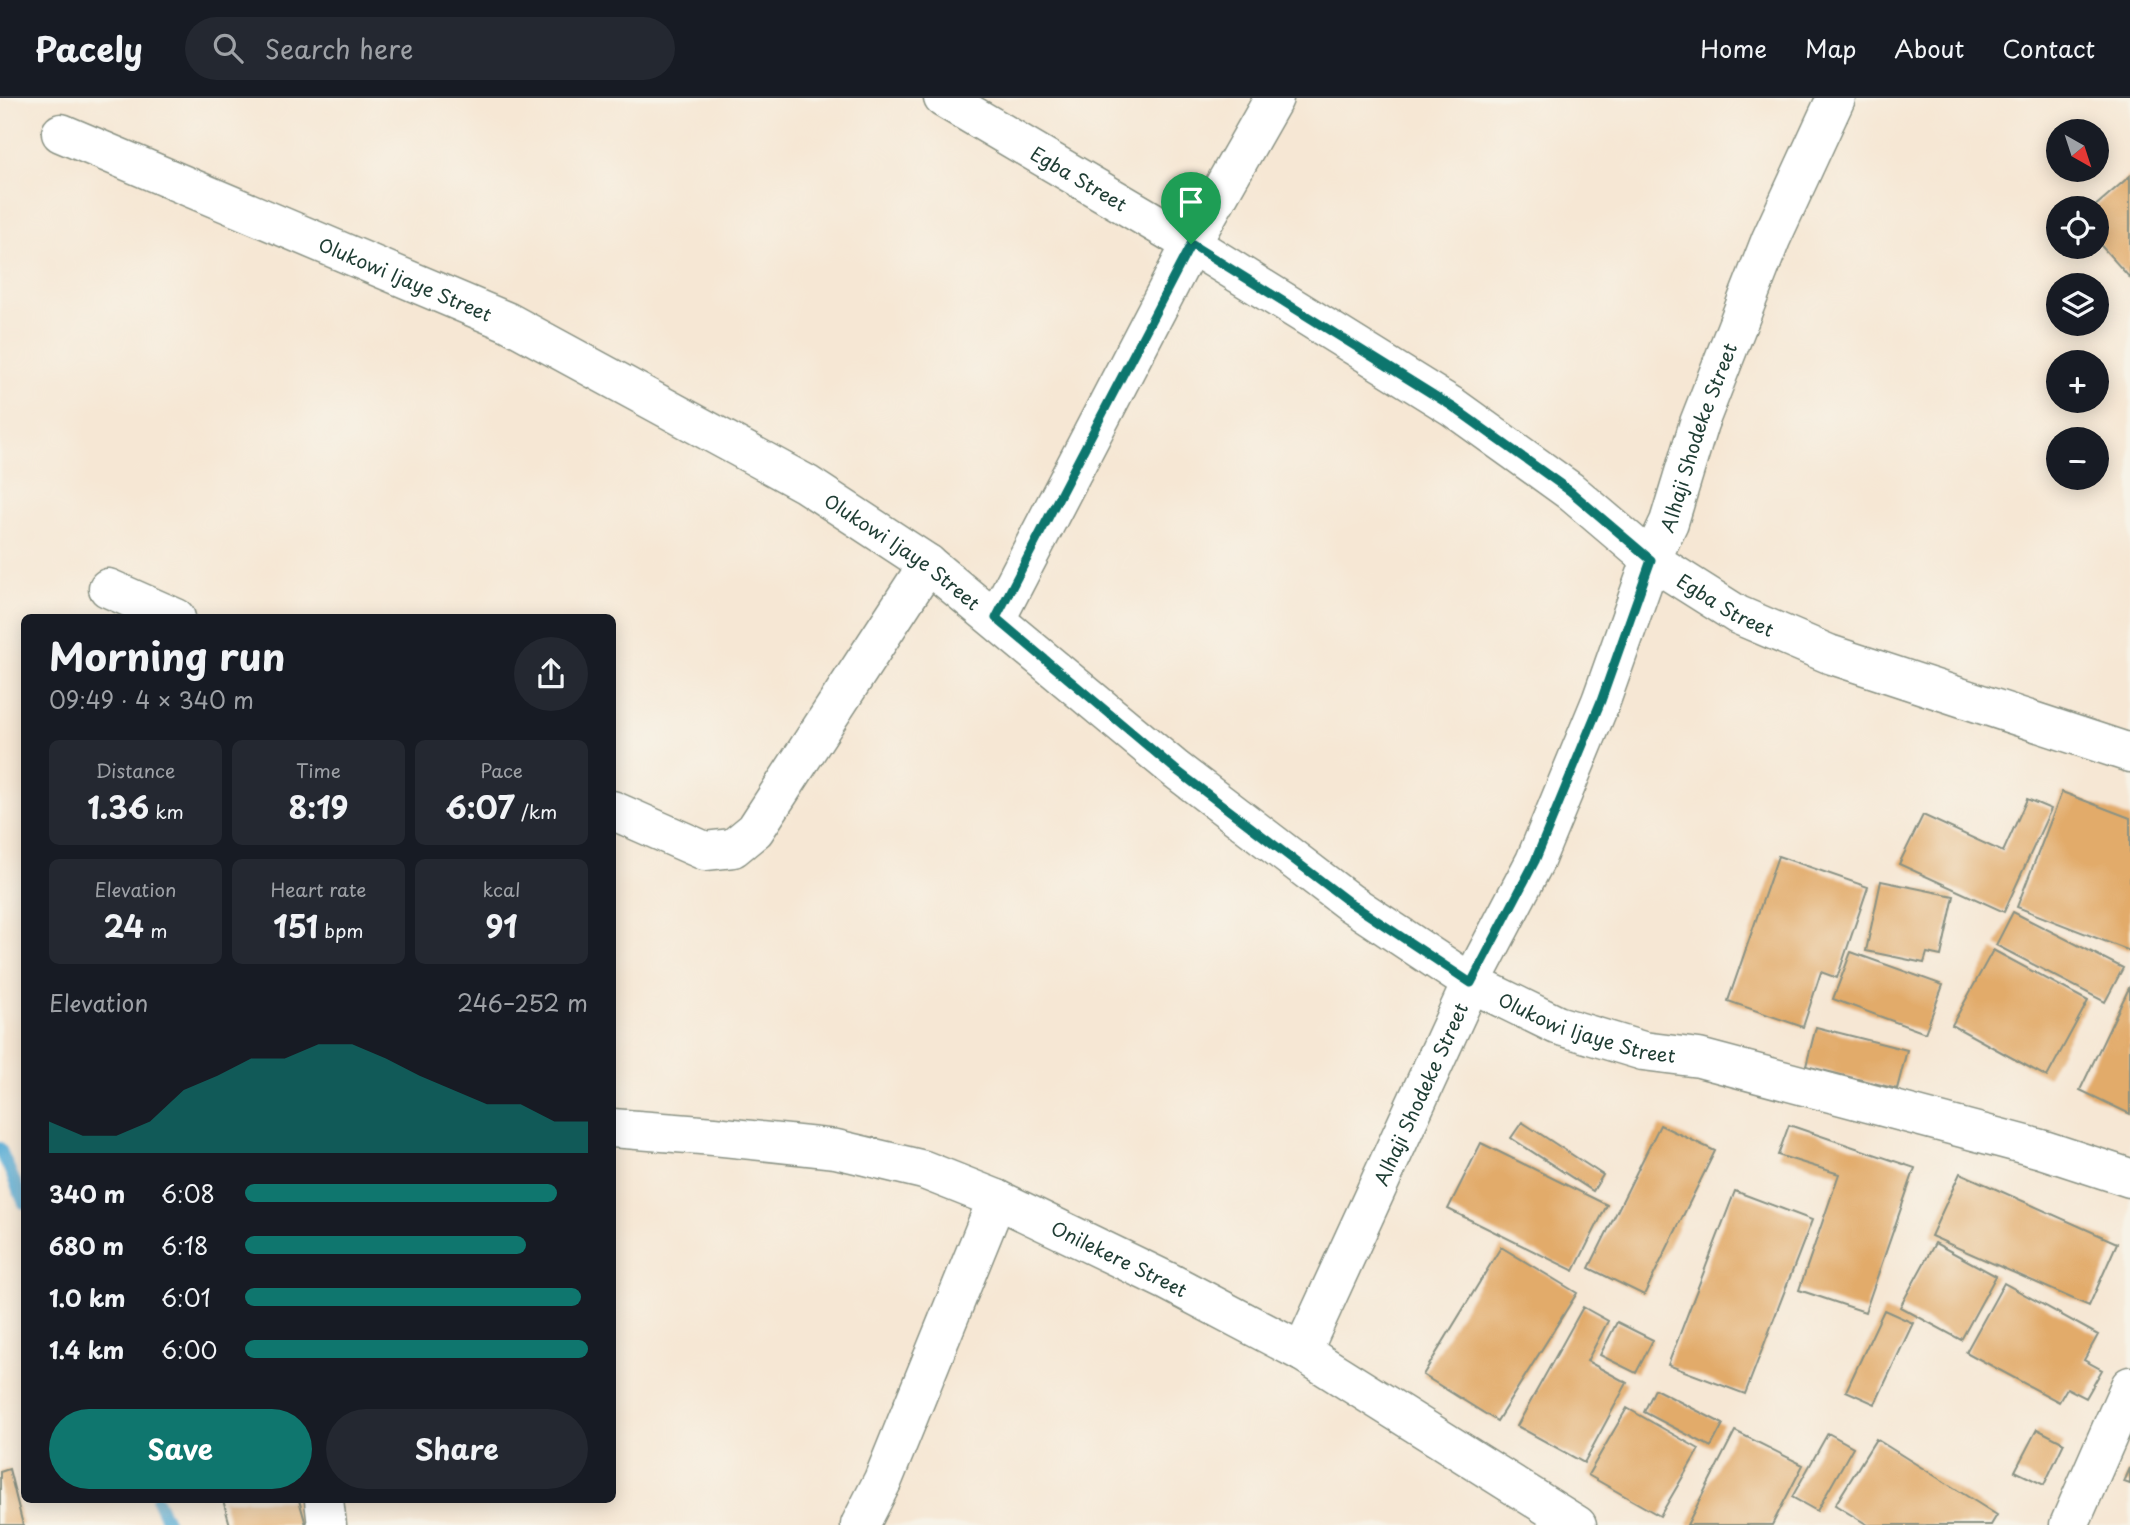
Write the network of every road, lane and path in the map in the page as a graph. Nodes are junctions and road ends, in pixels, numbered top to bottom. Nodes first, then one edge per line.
1 (943, 98) edge
2 (1274, 98) edge
3 (1836, 98) edge
4 (61, 132) dead end
5 (1191, 244) junction
6 (1651, 560) junction
7 (928, 564) junction
8 (108, 588) dead end
9 (167, 614) edge
10 (996, 618) junction
11 (2130, 753) edge
12 (616, 812) edge
13 (1471, 983) junction
14 (616, 1128) edge
15 (2130, 1178) edge
16 (997, 1199) junction
17 (1302, 1352) junction
18 (2130, 1386) edge
19 (324, 1503) edge
20 (327, 1525) edge
21 (860, 1525) edge
22 (1577, 1525) edge
23 (2069, 1525) edge

1 - 5 street, Egba Street
2 - 5 street
3 - 6 street, Alhaji Shodeke Street
4 - 7 street, Olukowi Ijaye Street
5 - 6 street, Egba Street
5 - 10 street
6 - 11 street, Egba Street
6 - 13 street, Alhaji Shodeke Street
7 - 10 street, Olukowi Ijaye Street
7 - 12 street
8 - 9 street
10 - 13 street, Olukowi Ijaye Street
13 - 15 street, Olukowi Ijaye Street
13 - 17 street, Alhaji Shodeke Street
14 - 16 street, Onilekere Street
16 - 17 street, Onilekere Street
16 - 21 street
17 - 22 street, Onilekere Street
18 - 23 street
19 - 20 street

